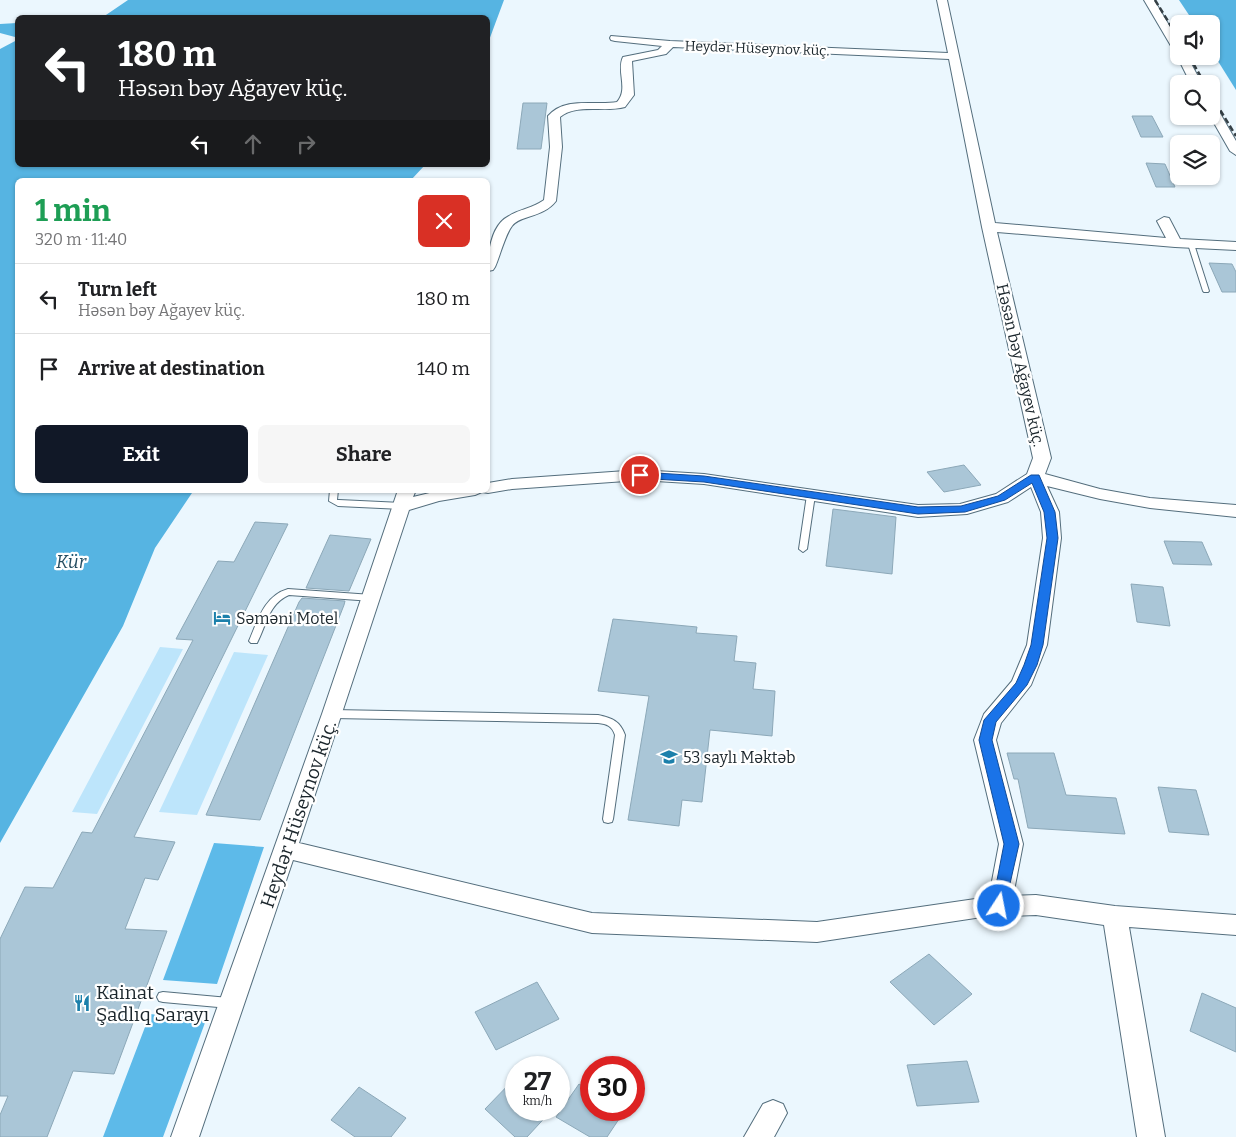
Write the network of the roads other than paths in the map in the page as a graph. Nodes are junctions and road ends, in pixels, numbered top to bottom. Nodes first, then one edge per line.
1 (942, 0) edge
2 (1149, 0) edge
3 (1170, 36) edge
4 (615, 38) dead end
5 (670, 44) junction
6 (954, 56) junction
7 (1220, 123) edge
8 (1236, 151) edge
9 (1164, 221) dead end
10 (988, 227) junction
11 (1175, 243) junction
12 (1191, 244) junction
13 (1236, 246) edge
14 (490, 262) edge
15 (1206, 291) dead end
16 (1035, 477) junction
17 (490, 488) edge
18 (334, 493) edge
19 (456, 493) edge
20 (811, 495) junction
21 (404, 498) edge
22 (1236, 511) edge
23 (803, 549) dead end
24 (372, 598) junction
25 (254, 641) dead end
26 (333, 714) junction
27 (608, 820) dead end
28 (285, 849) junction
29 (999, 906) junction
30 (1115, 916) junction
31 (1236, 925) edge
32 (163, 997) dead end
33 (232, 1003) junction
34 (774, 1113) dead end
35 (185, 1137) edge
36 (758, 1137) edge
37 (1151, 1137) edge

1 - 6 street, Həsən bəy Ağayev küç.
2 - 3 street
4 - 5 street
5 - 6 street, Heydər Hüseynov küç.
5 - 14 street, Heydər Hüseynov küç.
6 - 10 street, Həsən bəy Ağayev küç.
7 - 8 street
9 - 11 street
10 - 11 street
10 - 16 street, Həsən bəy Ağayev küç.
11 - 12 street
12 - 13 street
12 - 15 lane
16 - 20 street
16 - 22 street
16 - 29 street
17 - 20 street
18 - 21 lane
19 - 21 street
20 - 23 lane
21 - 24 street, Heydər Hüseynov küç.
24 - 25 lane
24 - 26 street, Heydər Hüseynov küç.
26 - 27 lane
26 - 28 street, Heydər Hüseynov küç.
28 - 29 street
28 - 33 street, Heydər Hüseynov küç.
29 - 30 street
30 - 31 street
30 - 37 street
32 - 33 lane
33 - 35 street, Heydər Hüseynov küç.
34 - 36 street

